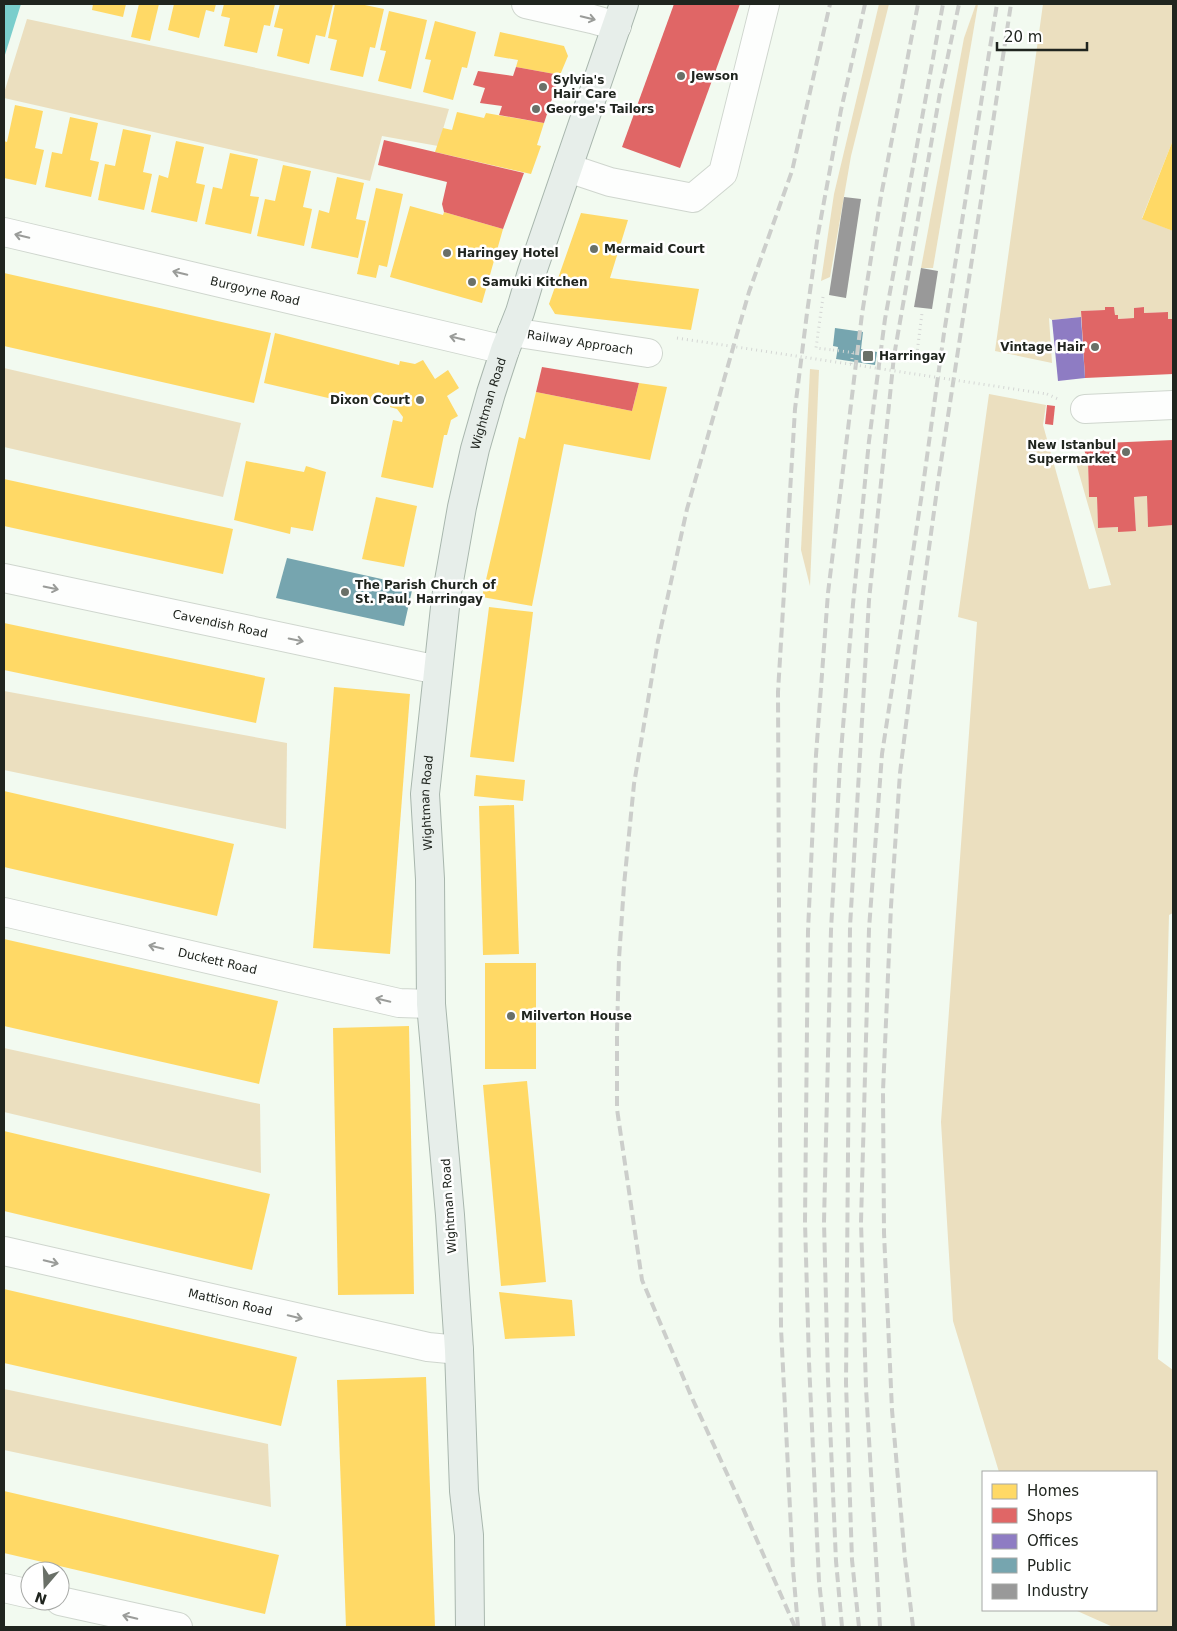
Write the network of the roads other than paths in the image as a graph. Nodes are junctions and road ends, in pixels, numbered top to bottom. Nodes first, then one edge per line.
1 (526, 4) edge
2 (765, 4) edge
3 (620, 15) edge
4 (568, 168) junction
5 (4, 232) edge
6 (508, 341) junction
7 (648, 353) dead end
8 (1173, 405) edge
9 (1085, 409) dead end
10 (4, 578) edge
11 (438, 670) junction
12 (4, 912) edge
13 (431, 1004) junction
14 (4, 1251) edge
15 (459, 1350) junction
16 (4, 1588) edge
17 (20, 1592) edge
18 (70, 1603) edge
19 (178, 1627) edge
20 (470, 1627) edge

1 -> 3 street
2 - 4 street
3 - 4 main road, Wightman Road
4 - 6 main road, Wightman Road
6 -> 5 street, Burgoyne Road
6 - 7 street, Railway Approach
6 - 11 main road, Wightman Road
8 - 9 street
10 -> 11 street, Cavendish Road
11 - 13 main road, Wightman Road
13 -> 12 street, Duckett Road
13 - 15 main road, Wightman Road
14 -> 15 street, Mattison Road
15 - 20 main road, Wightman Road
16 - 17 street
19 -> 18 street

